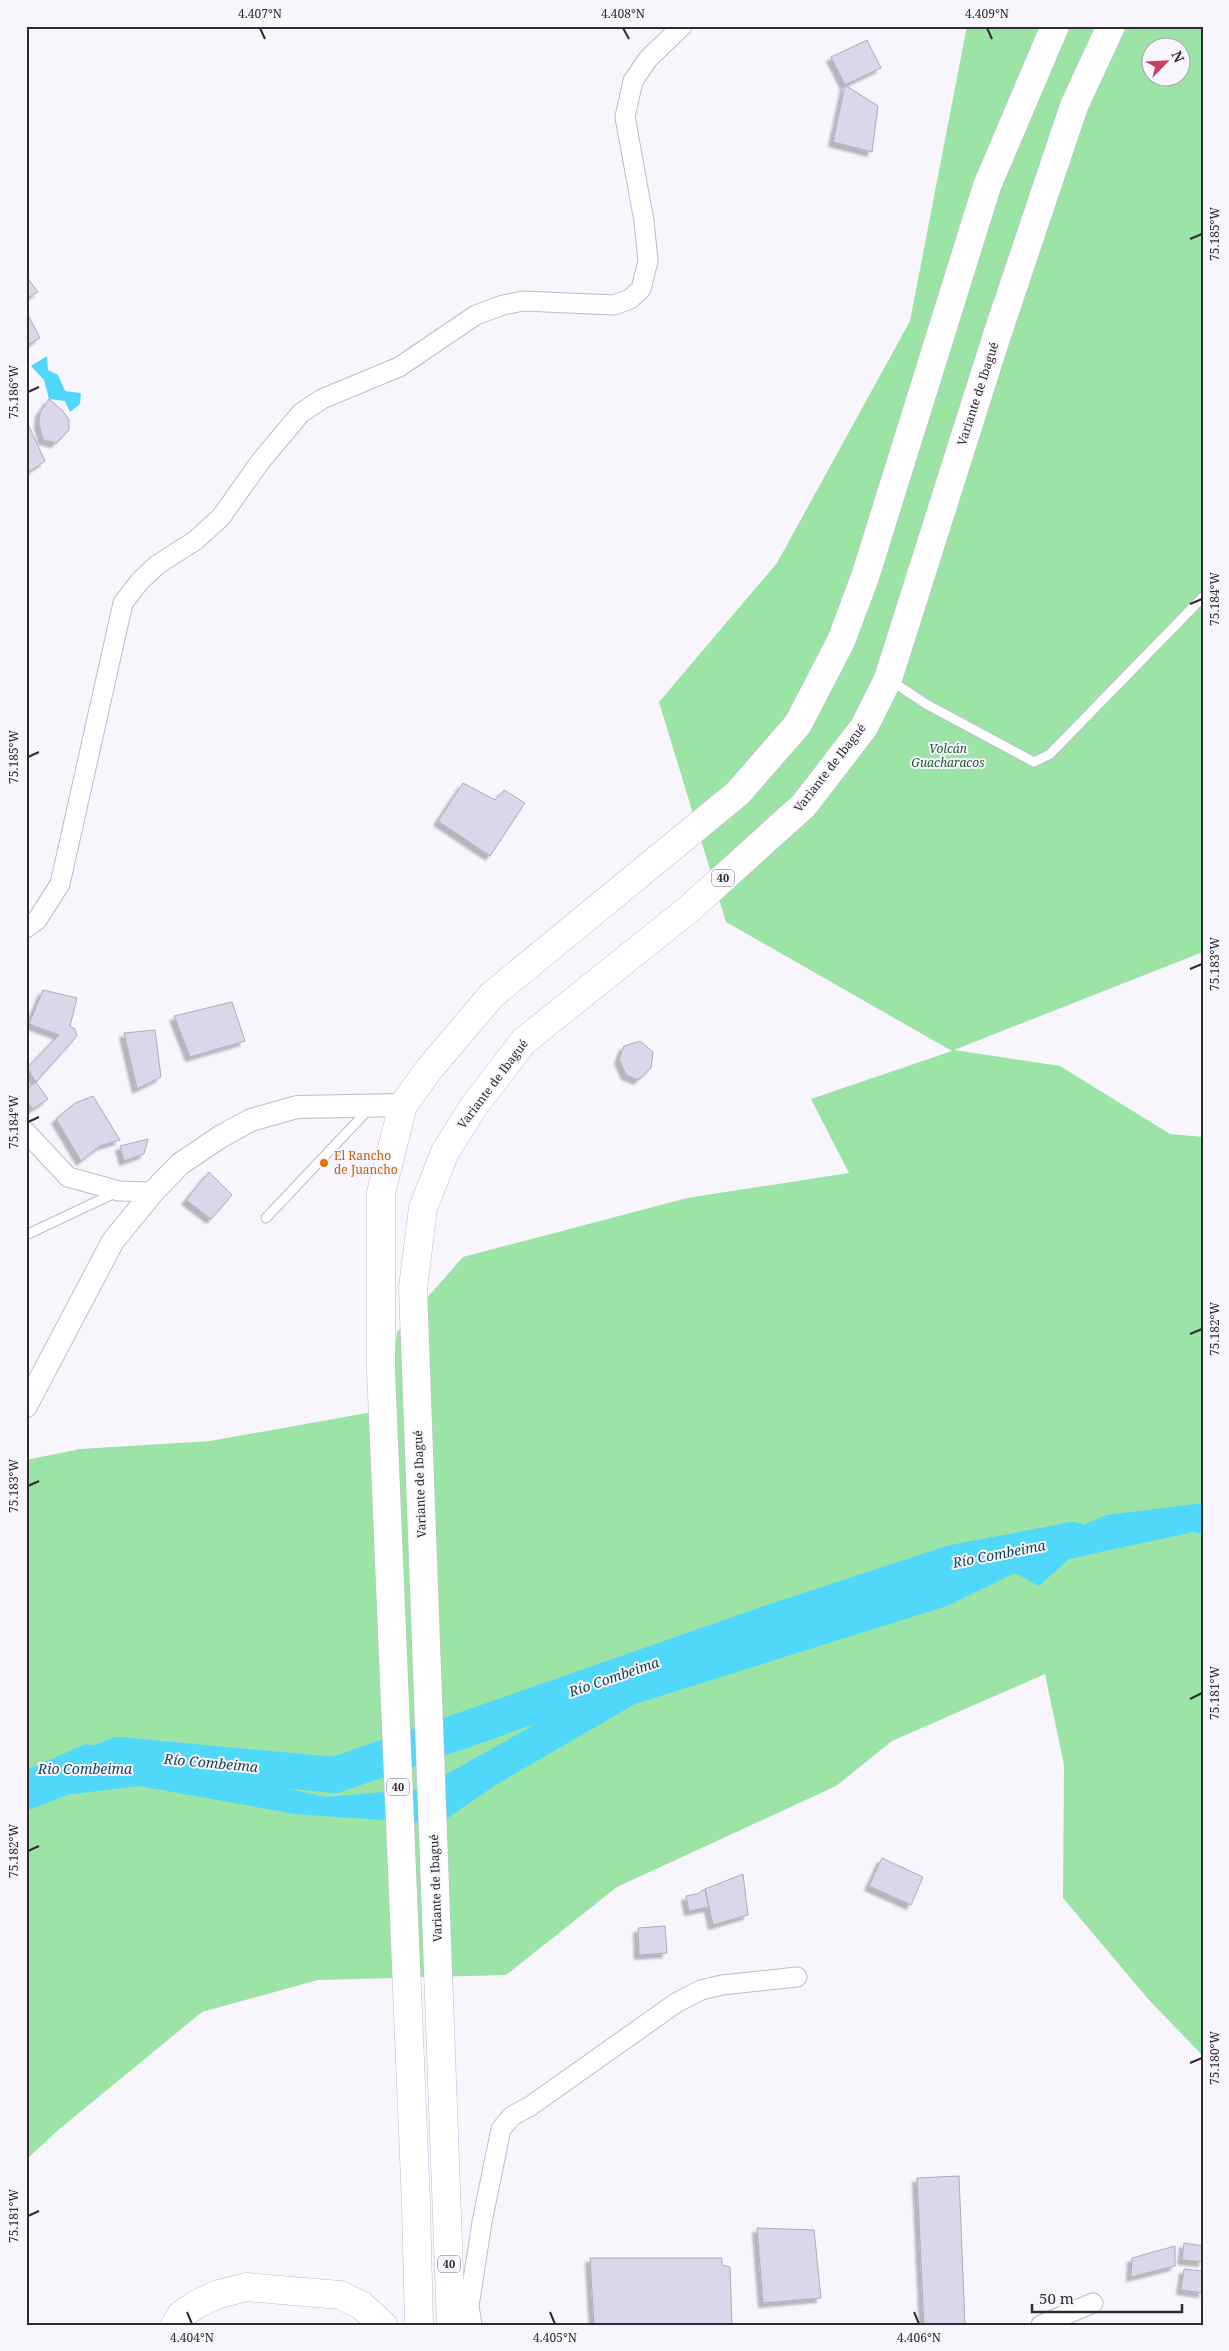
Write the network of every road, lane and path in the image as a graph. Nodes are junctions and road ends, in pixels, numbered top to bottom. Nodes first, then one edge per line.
1 (682, 26) edge
2 (1055, 26) edge
3 (1111, 26) edge
4 (1203, 596) edge
5 (888, 679) junction
6 (26, 928) edge
7 (403, 1105) junction
8 (371, 1107) junction
9 (26, 1132) edge
10 (119, 1191) junction
11 (153, 1192) junction
12 (266, 1218) dead end
13 (26, 1235) edge
14 (26, 1406) edge
15 (797, 1977) dead end
16 (1093, 2303) dead end
17 (175, 2325) edge
18 (383, 2325) edge
19 (419, 2325) edge
20 (451, 2325) edge
21 (472, 2325) edge
22 (1041, 2325) edge

1 - 6 street
2 - 7 highway, 40
3 - 5 highway, Variante de Ibagué / 40
4 - 5 lane
5 - 20 highway, Variante de Ibagué / 40
7 - 8 street
7 - 19 highway, 40
8 - 11 street
8 - 12 lane
9 - 10 street
10 - 11 street
10 - 13 lane
11 - 14 street
15 - 21 street
16 - 22 street
17 - 18 highway

